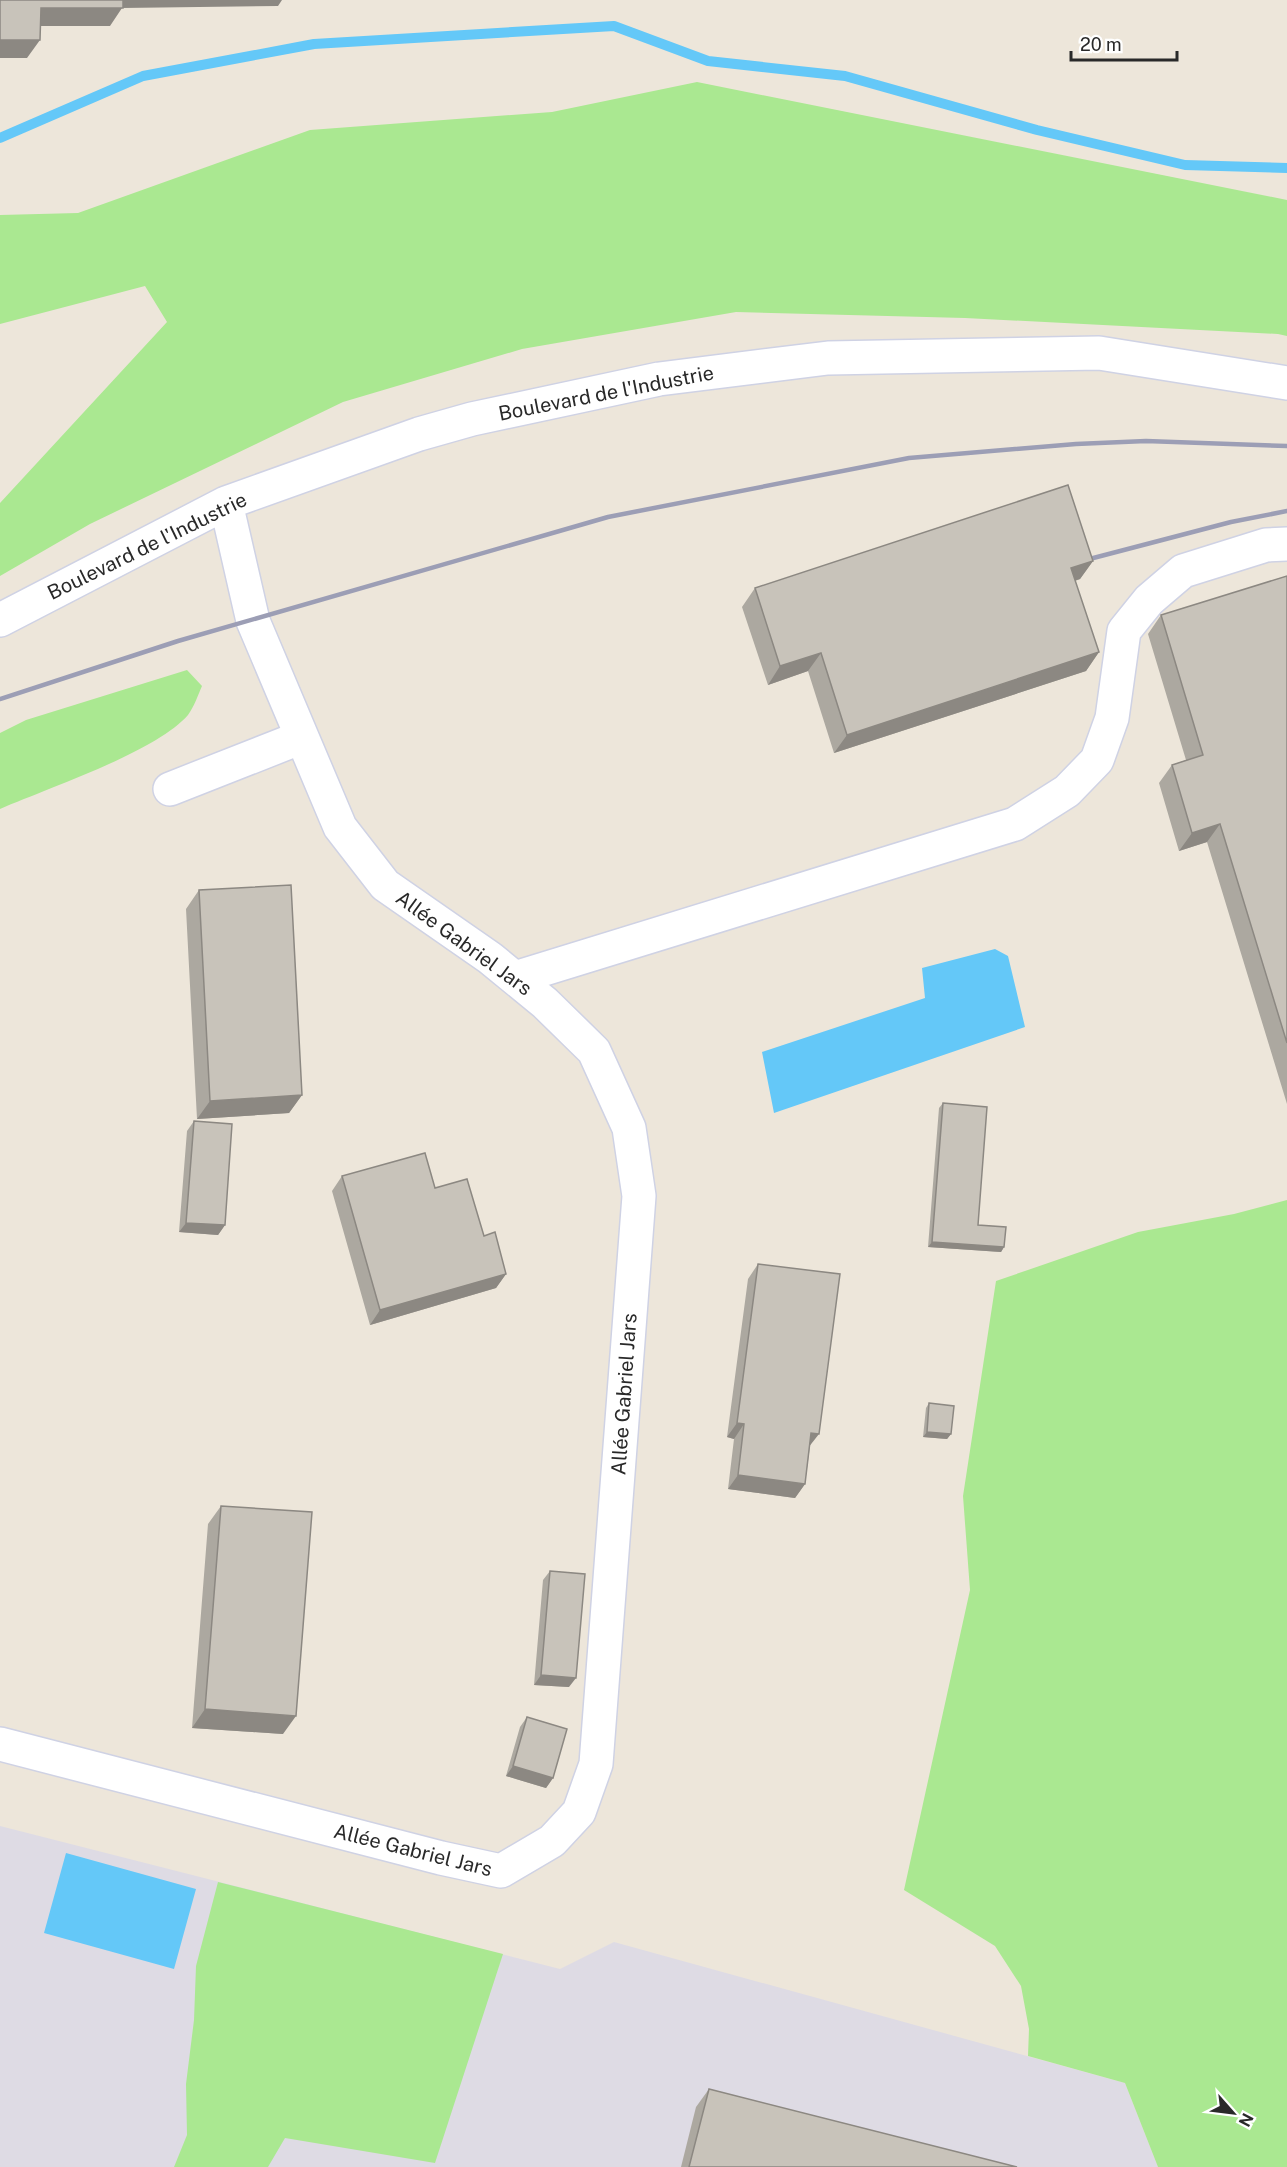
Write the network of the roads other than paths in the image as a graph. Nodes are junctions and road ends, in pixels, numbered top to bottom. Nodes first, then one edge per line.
1 (1287, 383) edge
2 (226, 503) junction
3 (1287, 543) edge
4 (0, 620) edge
5 (302, 737) junction
6 (170, 789) dead end
7 (515, 978) junction
8 (0, 1744) edge

1 - 2 street, Boulevard de l'Industrie
2 - 4 street, Boulevard de l'Industrie
2 - 5 street, Allée Gabriel Jars
3 - 7 street
5 - 6 street
5 - 7 street, Allée Gabriel Jars
7 - 8 street, Allée Gabriel Jars

